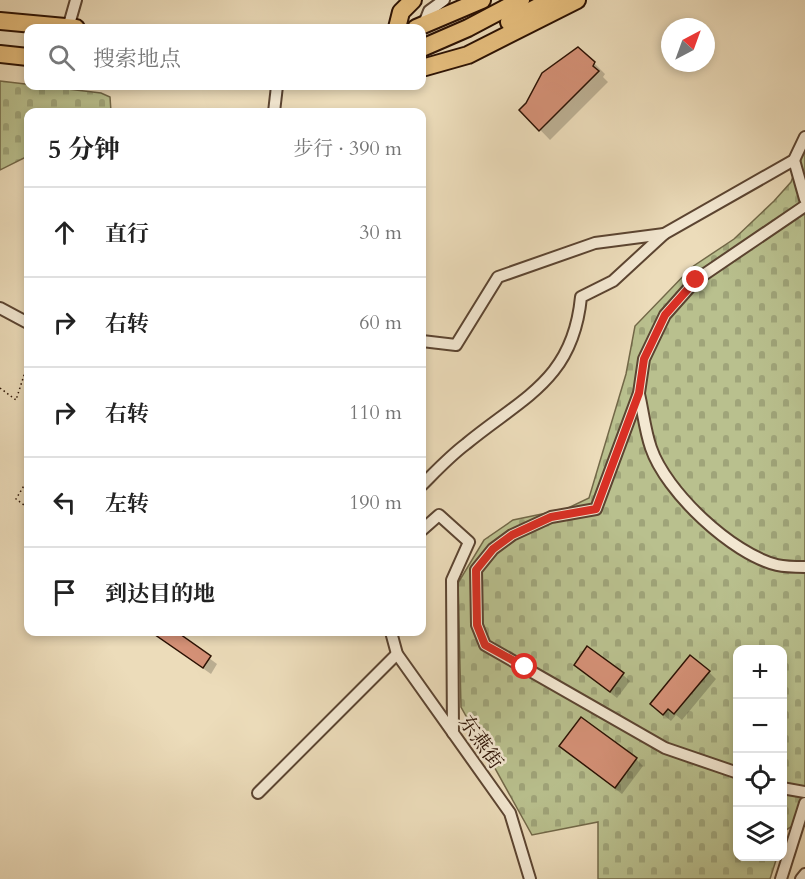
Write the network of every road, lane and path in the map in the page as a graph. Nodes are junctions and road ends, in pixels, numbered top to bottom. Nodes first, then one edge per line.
1 (76, 0) edge
2 (413, 0) edge
3 (444, 0) edge
4 (482, 0) edge
5 (521, 0) edge
6 (550, 0) edge
7 (577, 0) edge
8 (0, 21) edge
9 (31, 24) edge
10 (73, 24) edge
11 (398, 24) edge
12 (422, 24) edge
13 (426, 24) edge
14 (426, 46) edge
15 (0, 54) edge
16 (24, 57) edge
17 (426, 58) edge
18 (426, 67) edge
19 (277, 90) edge
20 (274, 108) edge
21 (805, 137) edge
22 (794, 160) junction
23 (805, 199) edge
24 (805, 206) edge
25 (664, 234) junction
26 (0, 308) edge
27 (24, 321) edge
28 (426, 341) edge
29 (24, 375) edge
30 (0, 388) edge
31 (639, 393) junction
32 (426, 481) edge
33 (24, 486) edge
34 (24, 505) edge
35 (426, 526) edge
36 (784, 566) junction
37 (805, 567) edge
38 (805, 576) edge
39 (392, 636) edge
40 (397, 654) junction
41 (453, 734) junction
42 (733, 771) edge
43 (787, 789) edge
44 (805, 792) edge
45 (258, 793) dead end
46 (805, 803) edge
47 (805, 874) edge
48 (530, 879) edge
49 (781, 879) edge
50 (801, 879) edge

1 - 10 street
2 - 11 highway
3 - 12 street
4 - 13 highway
5 - 14 highway
6 - 17 highway
7 - 18 highway
8 - 9 highway
15 - 16 highway
19 - 20 street
21 - 22 street
22 - 23 street
22 - 25 street
24 - 31 street
25 - 28 street
25 - 32 street
26 - 27 street
29 - 30 path
31 - 36 street
31 - 42 street
33 - 34 path
35 - 41 street
36 - 37 street
36 - 38 street
39 - 40 street, 东燕街
40 - 41 street, 东燕街
40 - 45 street
41 - 48 street, 东燕街
43 - 44 street
46 - 49 street
47 - 50 street

